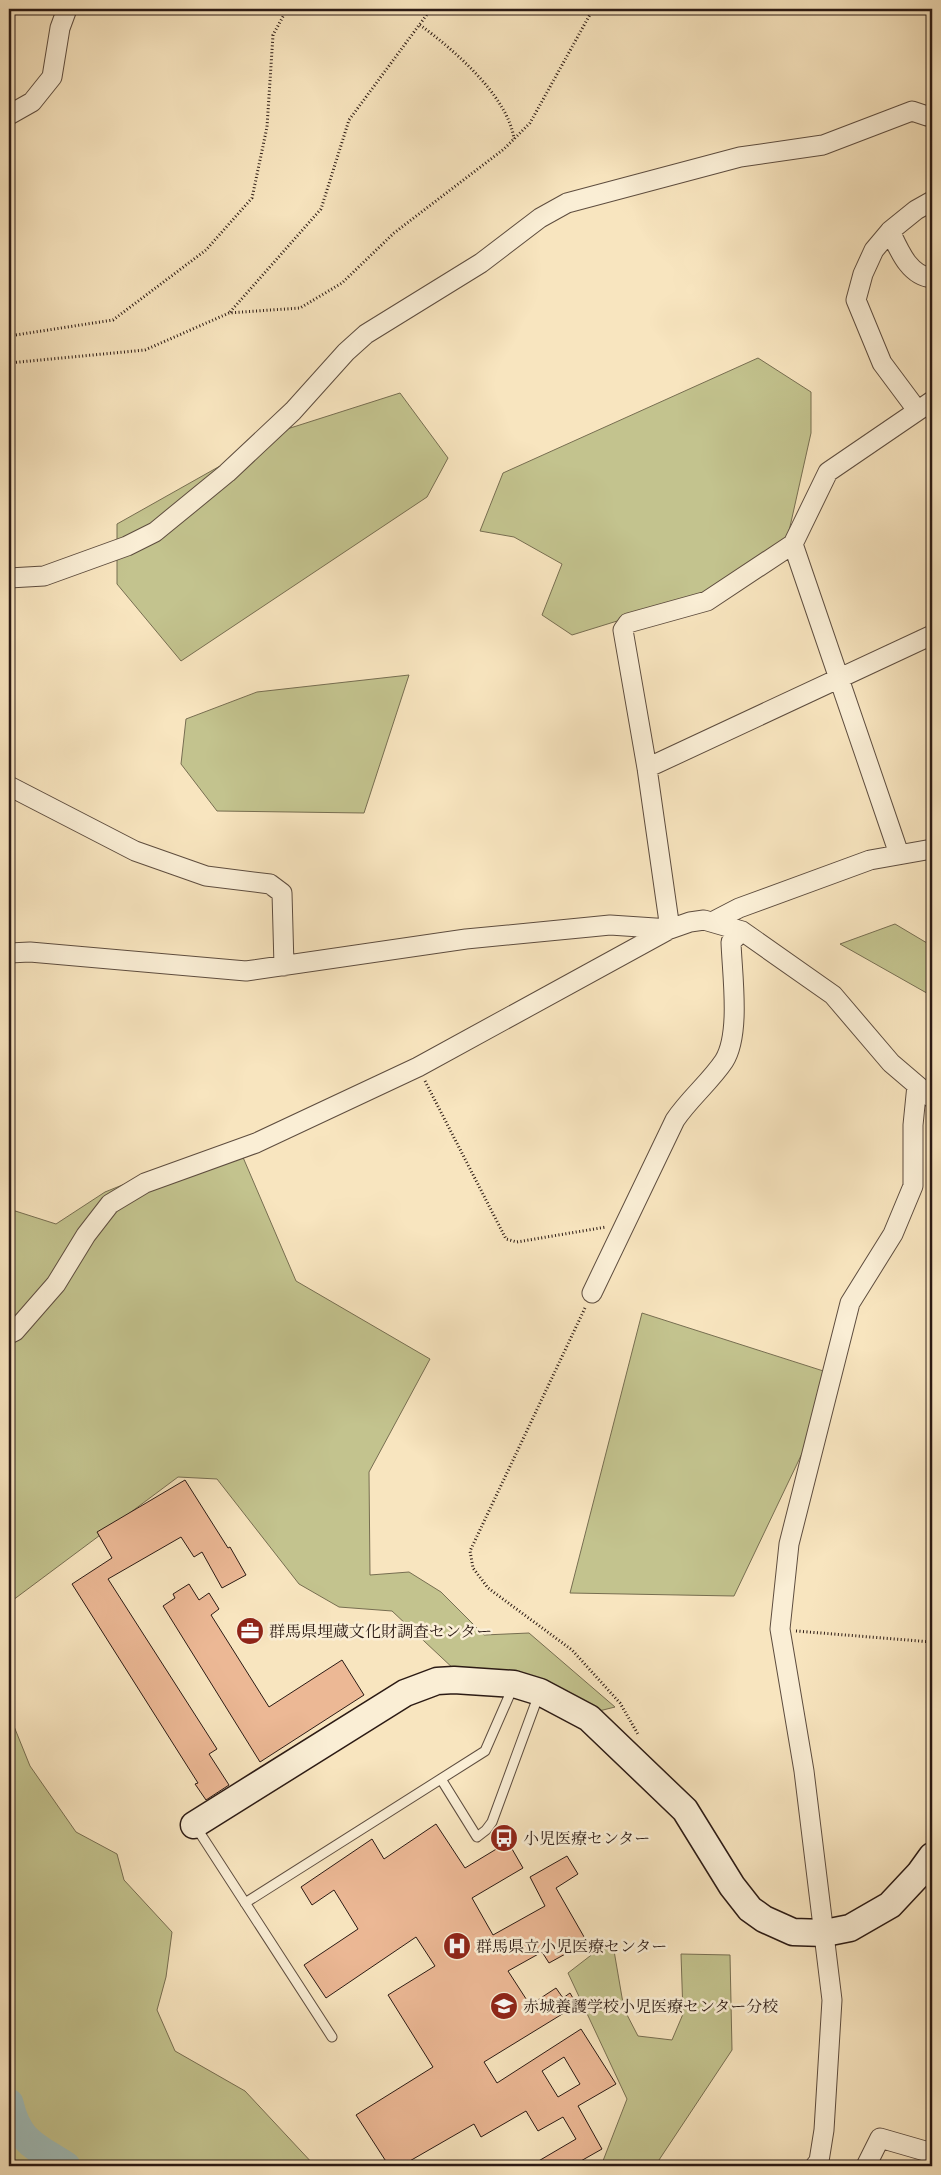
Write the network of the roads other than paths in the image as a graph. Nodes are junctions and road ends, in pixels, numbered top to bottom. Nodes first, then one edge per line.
1 (67, 9) edge
2 (9, 115) edge
3 (932, 116) edge
4 (932, 201) edge
5 (890, 231) junction
6 (932, 278) edge
7 (925, 406) edge
8 (793, 544) junction
9 (9, 578) edge
10 (932, 635) edge
11 (840, 678) junction
12 (647, 768) junction
13 (9, 786) edge
14 (932, 849) edge
15 (899, 854) junction
16 (712, 922) junction
17 (670, 929) junction
18 (742, 930) junction
19 (9, 953) edge
20 (284, 966) junction
21 (917, 1086) junction
22 (932, 1098) edge
23 (592, 1293) road end
24 (9, 1334) edge
25 (514, 1684) junction
26 (540, 1692) junction
27 (441, 1779) junction
28 (194, 1825) joint
29 (932, 1856) edge
30 (245, 1903) junction
31 (825, 1933) junction
32 (332, 2037) dead end
33 (932, 2154) edge
34 (816, 2166) edge
35 (866, 2166) edge

1 - 2 street
3 - 9 street
4 - 5 street
5 - 6 street
5 - 7 street
7 - 8 street
8 - 11 street
8 - 12 street
10 - 11 street
11 - 12 street
11 - 15 street
12 - 17 street
13 - 20 street
14 - 15 street
15 - 16 street
16 - 17 street
16 - 18 street
17 - 20 street
17 - 24 street
18 - 21 street
18 - 23 street
19 - 20 street
21 - 22 street
21 - 31 street
25 - 26 street
25 - 27 lane
25 - 28 street
26 - 27 lane
26 - 31 street
27 - 30 lane
28 - 30 lane
29 - 31 street
30 - 32 lane
31 - 34 street
33 - 35 street

